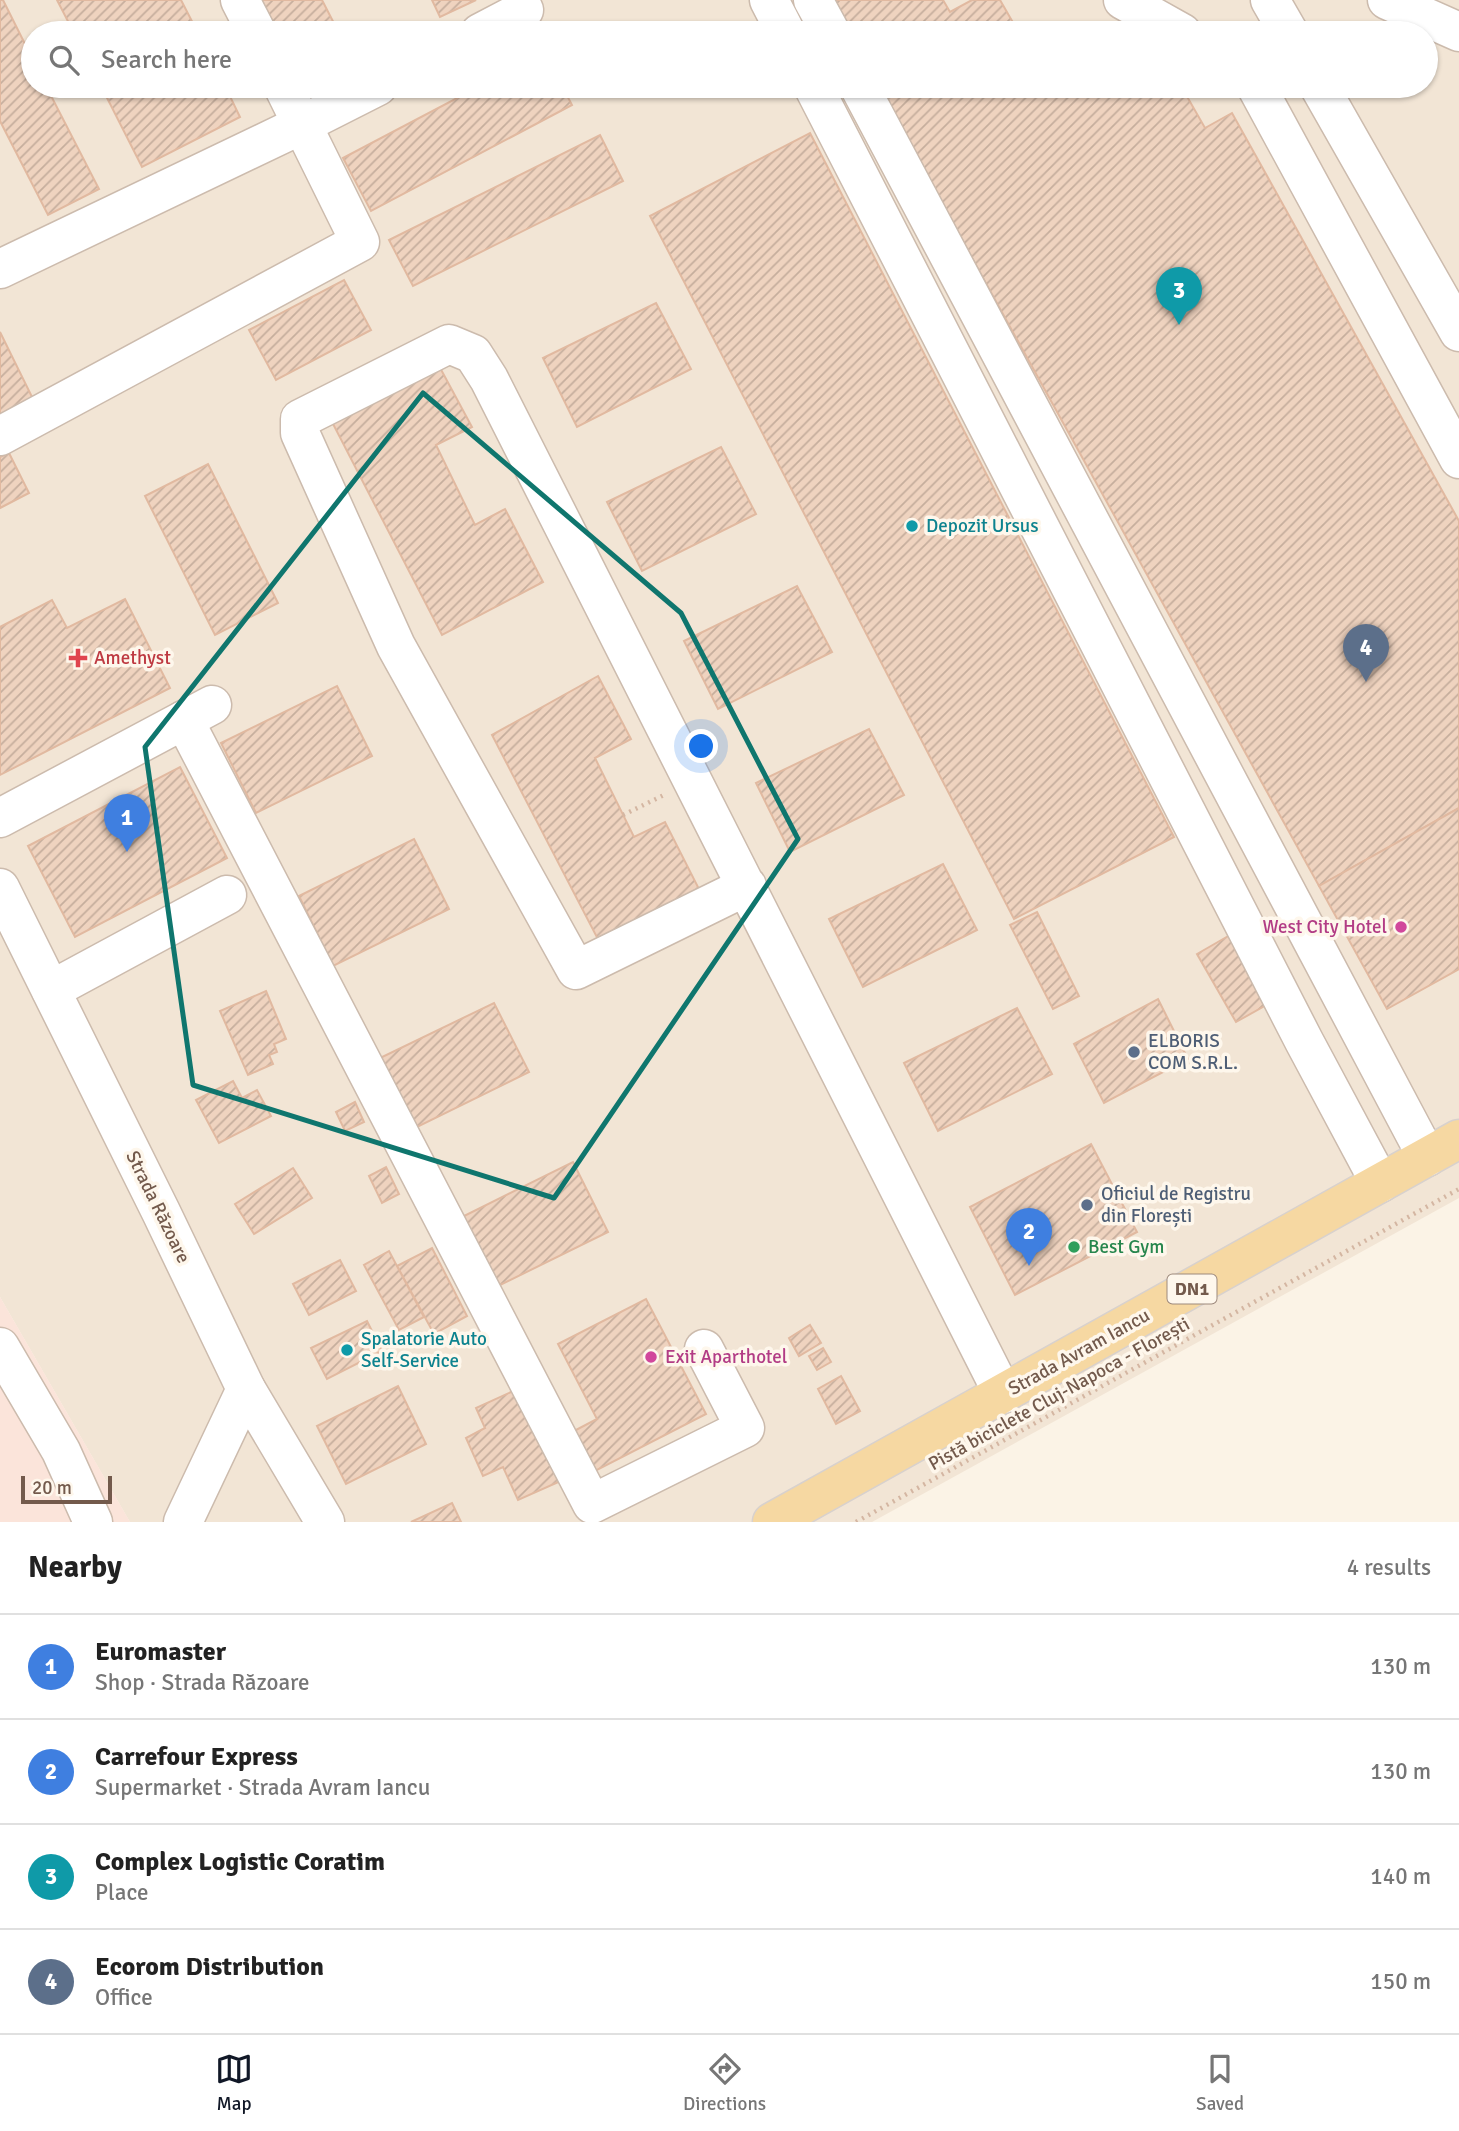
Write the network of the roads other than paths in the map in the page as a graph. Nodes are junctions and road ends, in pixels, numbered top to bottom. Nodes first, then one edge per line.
1 (240, 0) edge
2 (769, 0) edge
3 (814, 0) edge
4 (1123, 0) edge
5 (1270, 0) edge
6 (1410, 5) edge
7 (524, 10) dead end
8 (251, 21) edge
9 (503, 21) edge
10 (780, 21) edge
11 (825, 21) edge
12 (1161, 21) edge
13 (1282, 21) edge
14 (1459, 32) edge
15 (289, 98) edge
16 (354, 98) edge
17 (819, 98) edge
18 (865, 98) edge
19 (1263, 98) edge
20 (1326, 98) edge
21 (303, 124) junction
22 (0, 269) edge
23 (1459, 332) edge
24 (0, 436) edge
25 (1459, 459) edge
26 (0, 818) edge
27 (747, 886) junction
28 (0, 888) edge
29 (227, 895) dead end
30 (51, 990) junction
31 (1459, 1139) edge
32 (1426, 1157) junction
33 (1380, 1183) junction
34 (0, 1347) edge
35 (704, 1349) dead end
36 (246, 1389) junction
37 (1003, 1394) junction
38 (93, 1522) edge
39 (183, 1522) edge
40 (325, 1522) edge
41 (772, 1522) edge

1 - 8 street
2 - 10 street
3 - 11 street
4 - 12 street
5 - 13 street
6 - 14 street
7 - 9 street
15 - 21 street
16 - 21 street
17 - 33 street
18 - 32 street
19 - 25 street
20 - 23 street
21 - 22 street
21 - 24 street
26 - 35 street
27 - 27 street
27 - 37 street
28 - 30 street, Strada Răzoare
29 - 30 street
30 - 36 street, Strada Răzoare
31 - 32 main road, Strada Avram Iancu / DN1
32 - 33 main road, Strada Avram Iancu / DN1
33 - 37 main road, Strada Avram Iancu / DN1
34 - 38 street
36 - 39 street
36 - 40 street, Strada Răzoare
37 - 41 main road, Strada Avram Iancu / DN1

